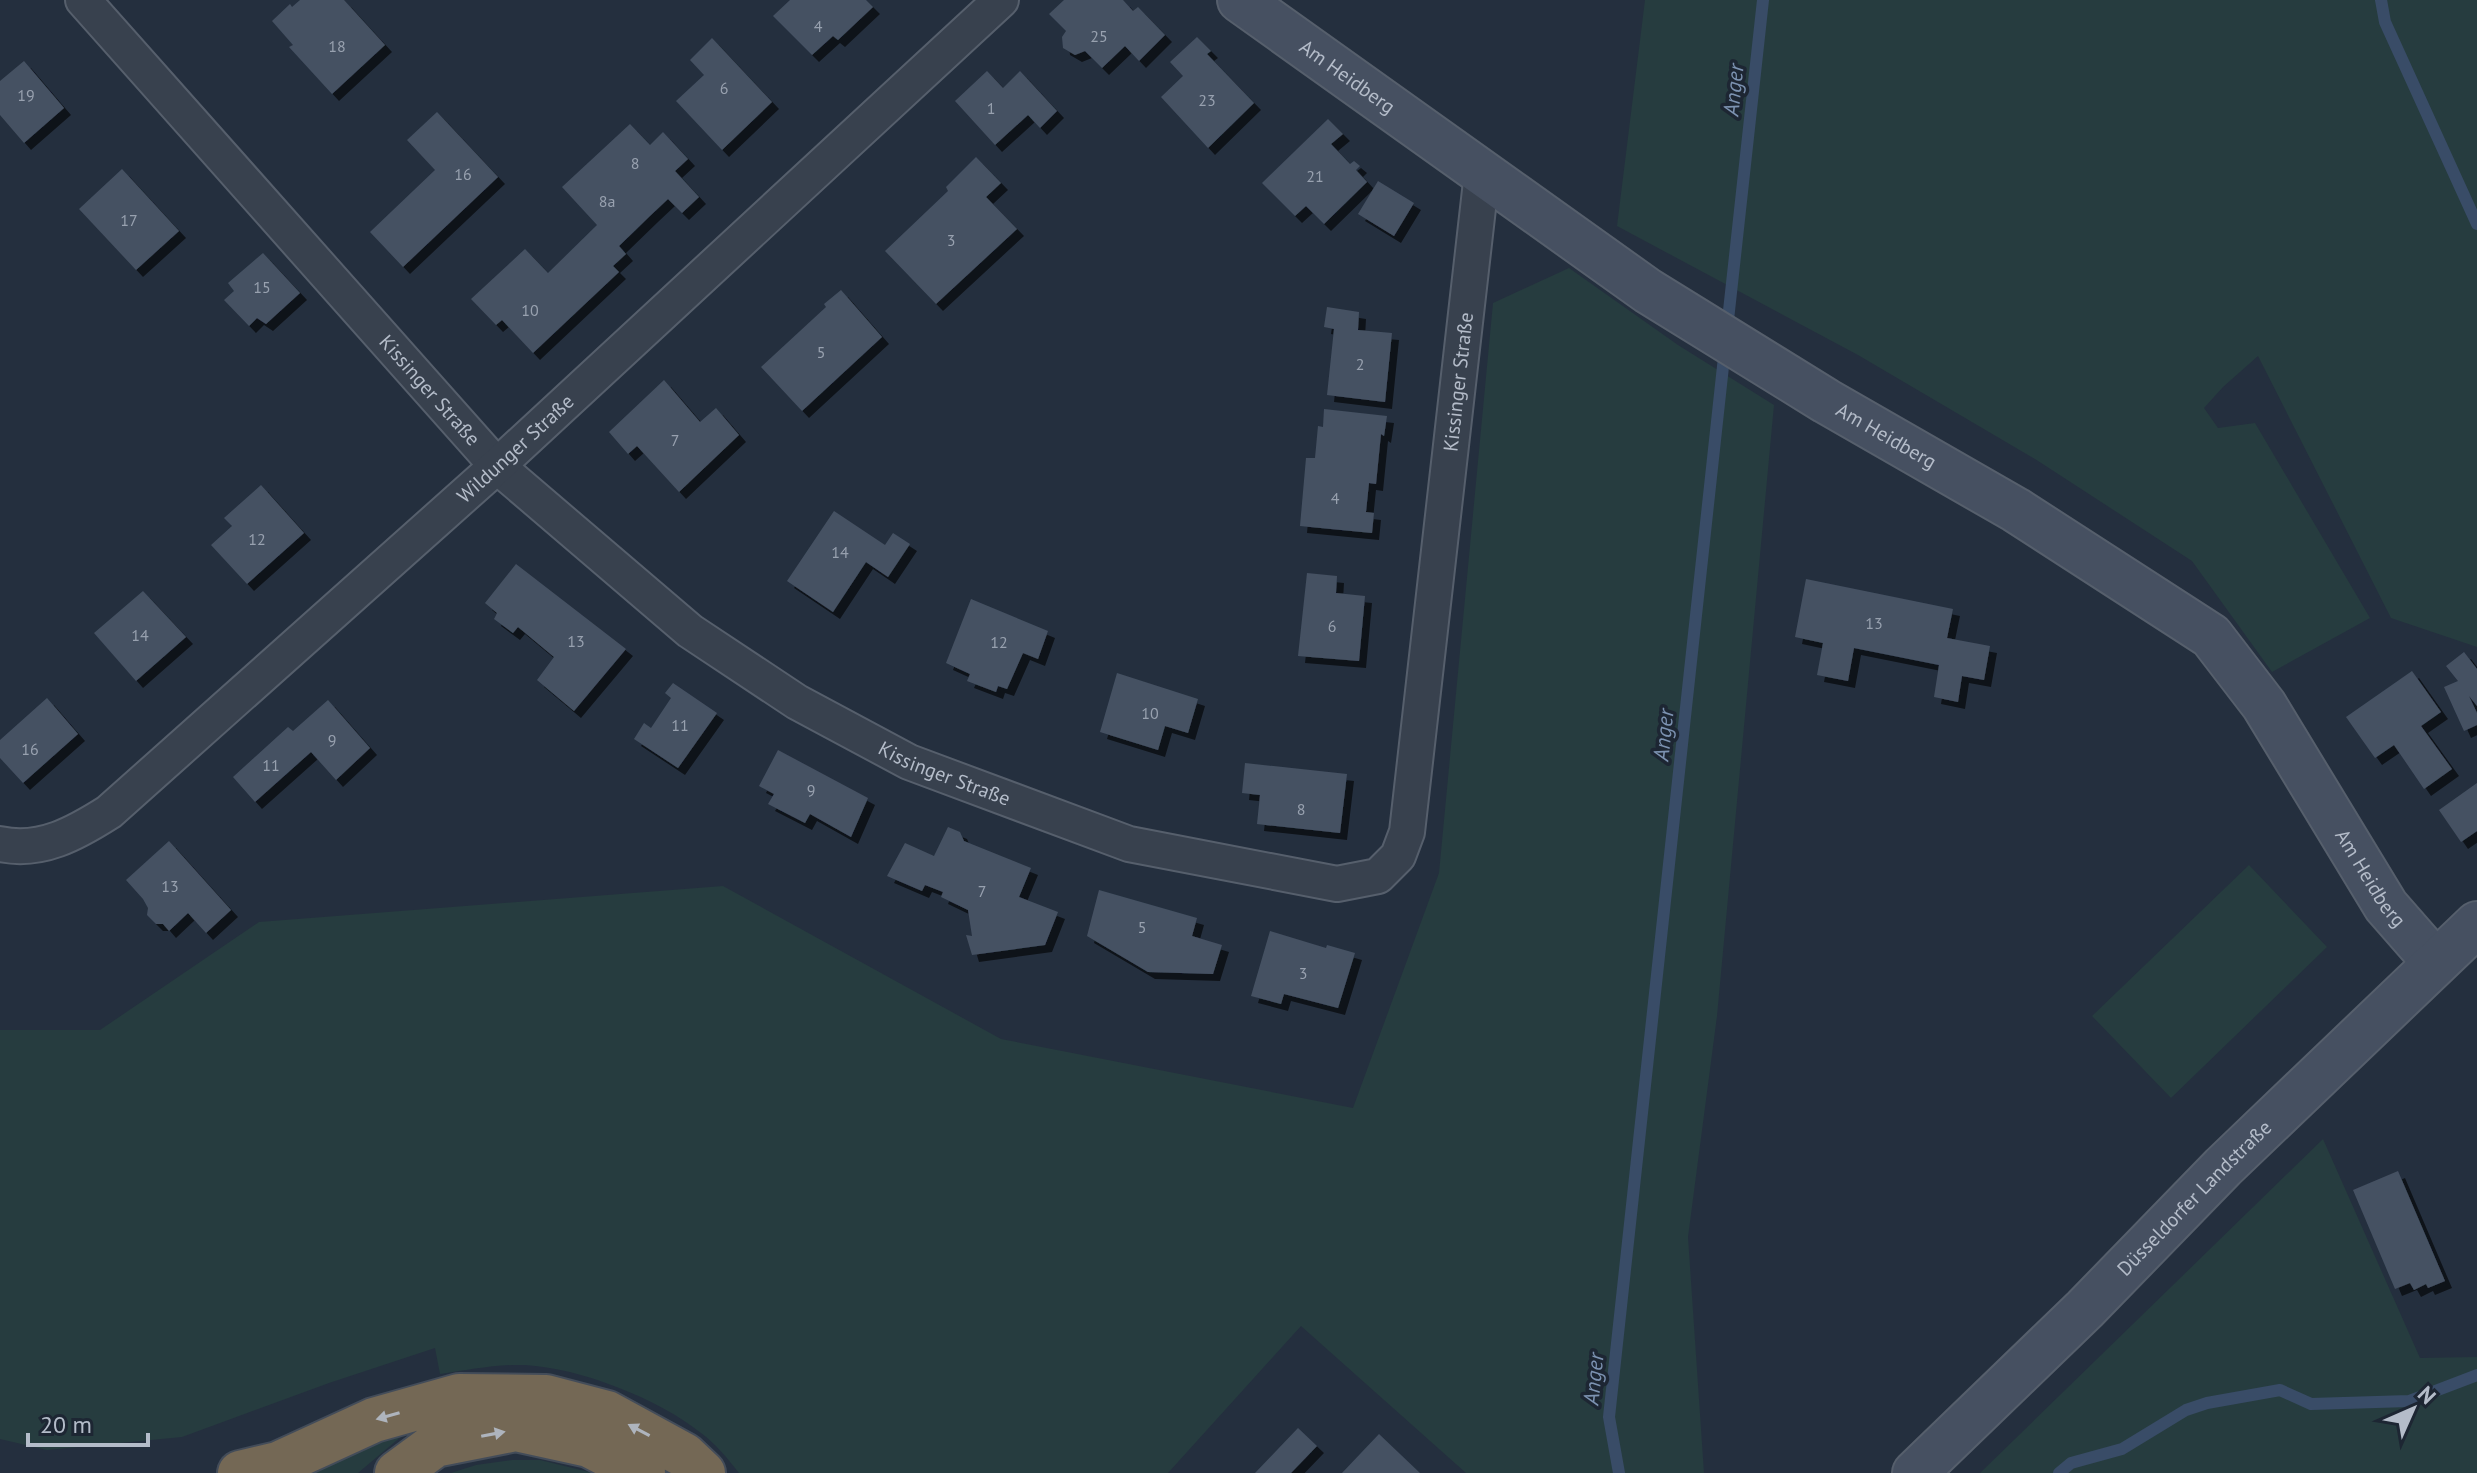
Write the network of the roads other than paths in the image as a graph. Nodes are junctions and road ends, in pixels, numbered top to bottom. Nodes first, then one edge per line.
1 (83, 0) edge
2 (1001, 0) edge
3 (1240, 0) edge
4 (1482, 173) junction
5 (497, 466) junction
6 (0, 844) edge
7 (2477, 924) edge
8 (2435, 962) junction
9 (240, 1473) edge
10 (397, 1473) edge
11 (643, 1473) edge
12 (703, 1473) edge
13 (1915, 1473) edge

1 - 5 street, Kissinger Straße
2 - 5 street, Wildunger Straße
3 - 4 street, Am Heidberg
4 - 5 street, Kissinger Straße
4 - 8 street, Am Heidberg
5 - 6 street, Wildunger Straße
7 - 8 street, Düsseldorfer Landstraße
8 - 13 street, Düsseldorfer Landstraße
12 -> 9 highway
10 -> 11 highway

